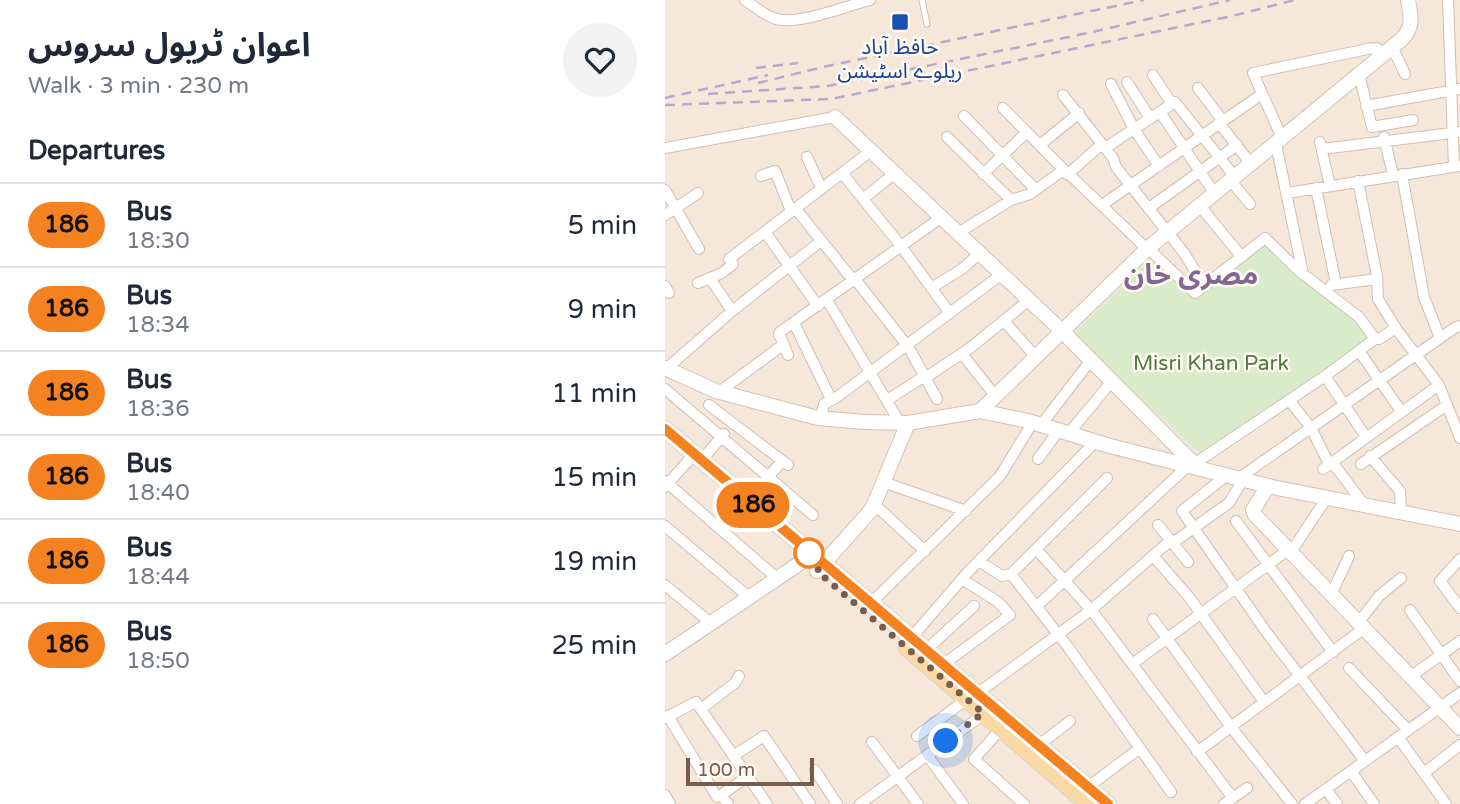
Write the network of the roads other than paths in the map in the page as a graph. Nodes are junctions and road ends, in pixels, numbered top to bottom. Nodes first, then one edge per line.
1 (745, 0) edge
2 (870, 0) edge
3 (922, 0) edge
4 (1408, 0) edge
5 (1447, 0) edge
6 (927, 24) dead end
7 (1448, 32) junction
8 (1460, 33) edge
9 (1387, 52) junction
10 (1405, 74) dead end
11 (1153, 75) dead end
12 (1359, 75) junction
13 (1127, 82) dead end
14 (1111, 84) dead end
15 (1198, 88) dead end
16 (1455, 89) edge
17 (1262, 94) junction
18 (1063, 95) dead end
19 (1172, 104) junction
20 (1366, 106) junction
21 (1003, 107) dead end
22 (1079, 113) junction
23 (1155, 115) junction
24 (964, 116) dead end
25 (835, 117) joint
26 (1413, 120) dead end
27 (1221, 122) junction
28 (1381, 126) junction
29 (1134, 130) junction
30 (1027, 132) junction
31 (1456, 132) edge
32 (1201, 135) junction
33 (947, 136) dead end
34 (1279, 141) junction
35 (1385, 141) junction
36 (1040, 145) junction
37 (1237, 145) junction
38 (1103, 146) junction
39 (1184, 147) junction
40 (665, 148) edge
41 (871, 150) junction
42 (1002, 155) junction
43 (807, 157) dead end
44 (1220, 158) junction
45 (1251, 164) junction
46 (1159, 166) junction
47 (1457, 166) edge
48 (1200, 172) junction
49 (842, 173) junction
50 (895, 173) junction
51 (1068, 173) junction
52 (983, 174) junction
53 (1397, 175) junction
54 (761, 176) dead end
55 (1233, 179) junction
56 (1358, 181) junction
57 (1132, 186) junction
58 (1330, 186) junction
59 (821, 188) junction
60 (1317, 188) junction
61 (665, 190) edge
62 (1036, 190) junction
63 (698, 193) dead end
64 (1287, 193) junction
65 (1215, 194) junction
66 (863, 199) junction
67 (1011, 200) junction
68 (1250, 204) dead end
69 (1102, 205) junction
70 (1200, 206) junction
71 (676, 208) junction
72 (1149, 208) junction
73 (793, 210) junction
74 (665, 215) edge
75 (942, 217) junction
76 (765, 232) junction
77 (1168, 232) junction
78 (958, 233) junction
79 (821, 241) junction
80 (901, 246) junction
81 (699, 249) dead end
82 (1147, 249) junction
83 (979, 253) junction
84 (1241, 256) junction
85 (789, 266) junction
86 (1002, 274) junction
87 (1303, 274) junction
88 (710, 278) junction
89 (854, 279) junction
90 (1377, 279) junction
91 (698, 283) dead end
92 (1336, 284) junction
93 (1204, 285) junction
94 (1320, 286) junction
95 (932, 288) junction
96 (1029, 300) junction
97 (823, 303) junction
98 (732, 311) junction
99 (949, 312) junction
100 (1004, 321) junction
101 (794, 323) junction
102 (1460, 326) edge
103 (1396, 328) junction
104 (1061, 330) junction
105 (1440, 338) junction
106 (1375, 339) junction
107 (783, 344) junction
108 (906, 344) junction
109 (1359, 351) junction
110 (962, 354) junction
111 (788, 355) dead end
112 (1416, 355) junction
113 (1036, 357) junction
114 (1091, 360) junction
115 (665, 369) edge
116 (870, 372) junction
117 (1325, 376) junction
118 (925, 377) junction
119 (1380, 380) junction
120 (1112, 381) junction
121 (1439, 385) junction
122 (665, 390) edge
123 (718, 391) junction
124 (996, 397) junction
125 (831, 399) junction
126 (887, 400) junction
127 (937, 400) dead end
128 (1289, 400) junction
129 (1345, 404) junction
130 (709, 405) junction
131 (1447, 405) junction
132 (980, 411) junction
133 (1401, 411) junction
134 (699, 418) junction
135 (821, 418) junction
136 (733, 423) junction
137 (904, 423) junction
138 (1037, 424) junction
139 (1311, 428) junction
140 (665, 429) edge
141 (1064, 432) junction
142 (721, 437) junction
143 (1366, 437) junction
144 (1460, 438) edge
145 (665, 442) edge
146 (1095, 442) junction
147 (1370, 456) junction
148 (1038, 459) dead end
149 (694, 461) junction
150 (1360, 464) dead end
151 (1193, 465) junction
152 (1328, 465) junction
153 (769, 477) junction
154 (1107, 478) dead end
155 (1236, 478) junction
156 (883, 482) junction
157 (666, 484) edge
158 (1268, 486) junction
159 (1234, 497) junction
160 (1326, 499) junction
161 (748, 501) junction
162 (874, 504) junction
163 (1366, 507) junction
164 (966, 511) junction
165 (1401, 513) junction
166 (813, 514) dead end
167 (1256, 516) junction
168 (1460, 524) edge
169 (1158, 525) dead end
170 (665, 526) edge
171 (1193, 528) junction
172 (1172, 541) junction
173 (1037, 550) junction
174 (925, 551) junction
175 (1289, 551) junction
176 (1153, 556) junction
177 (1349, 556) dead end
178 (1460, 558) edge
179 (979, 561) junction
180 (1188, 562) dead end
181 (814, 563) junction
182 (1269, 564) junction
183 (1011, 574) junction
184 (1401, 578) dead end
185 (778, 579) junction
186 (963, 579) junction
187 (1065, 582) junction
188 (665, 585) edge
189 (1236, 589) junction
190 (1331, 595) junction
191 (750, 598) junction
192 (943, 601) junction
193 (870, 604) junction
194 (974, 606) dead end
195 (1037, 606) junction
196 (1460, 608) edge
197 (1091, 610) junction
198 (1410, 610) dead end
199 (1201, 615) junction
200 (962, 617) junction
201 (1153, 619) dead end
202 (712, 624) junction
203 (1361, 626) junction
204 (1059, 635) junction
205 (911, 638) junction
206 (1167, 639) junction
207 (1460, 641) edge
208 (667, 649) edge
209 (926, 650) junction
210 (1333, 652) junction
211 (1442, 654) junction
212 (944, 664) junction
213 (1132, 664) junction
214 (1349, 668) dead end
215 (739, 676) dead end
216 (1300, 676) junction
217 (1410, 677) junction
218 (1460, 681) edge
219 (1460, 693) edge
220 (973, 696) junction
221 (1264, 702) junction
222 (1439, 708) junction
223 (701, 709) junction
224 (983, 713) junction
225 (666, 717) edge
226 (1070, 721) dead end
227 (1231, 727) junction
228 (1460, 728) edge
229 (1001, 729) junction
230 (1408, 730) junction
231 (917, 736) dead end
232 (1398, 737) junction
233 (872, 742) dead end
234 (1039, 745) junction
235 (1460, 745) edge
236 (1140, 748) junction
237 (1196, 752) junction
238 (927, 755) junction
239 (733, 756) junction
240 (1365, 761) junction
241 (815, 770) dead end
242 (1350, 771) junction
243 (1424, 773) junction
244 (747, 776) junction
245 (898, 776) junction
246 (1088, 787) junction
247 (1247, 788) dead end
248 (1326, 789) junction
249 (1171, 792) dead end
250 (665, 795) edge
251 (725, 799) edge
252 (1228, 801) edge
253 (866, 802) edge
254 (670, 804) edge
255 (767, 804) edge
256 (810, 804) edge
257 (837, 804) edge
258 (918, 804) edge
259 (963, 804) edge
260 (1024, 804) edge
261 (1088, 804) edge
262 (1108, 804) edge
263 (1292, 804) edge
264 (1305, 804) edge
265 (1337, 804) edge
266 (1374, 804) edge
267 (1447, 804) edge

1 - 2 street
3 - 6 lane
4 - 9 street
5 - 7 street
7 - 8 street
7 - 16 street
9 - 10 street
9 - 12 street
9 - 17 street
11 - 19 street
12 - 20 street
12 - 34 street
13 - 23 street
14 - 29 street
15 - 27 street
16 - 20 street
16 - 31 street
17 - 27 street
17 - 34 street
18 - 22 street
19 - 23 street
19 - 32 street
20 - 28 street
21 - 30 street
22 - 36 street
22 - 38 street
23 - 29 street
23 - 39 street
24 - 42 street
25 - 40 street
25 - 41 street
26 - 28 street
27 - 32 street
27 - 37 street
28 - 35 street
29 - 38 street
29 - 46 street
30 - 36 street
30 - 42 street
31 - 35 street
31 - 47 street
32 - 39 street
32 - 44 street
33 - 52 street
34 - 45 street
34 - 64 street
35 - 53 street
35 - 58 street
36 - 51 street
37 - 44 street
37 - 45 street
38 - 51 street
38 - 57 street
39 - 46 street
39 - 48 street
41 - 49 street
41 - 50 street
42 - 52 street
42 - 62 street
43 - 59 street
44 - 48 street
44 - 55 street
45 - 55 street
46 - 57 street
47 - 53 street
48 - 65 street
48 - 72 street
49 - 59 street
49 - 66 street
50 - 66 street
50 - 75 street
51 - 62 street
51 - 69 street
52 - 67 street
53 - 56 street
53 - 105 street
54 - 73 street
55 - 65 street
55 - 68 street
56 - 58 street
56 - 90 street
57 - 69 street
57 - 72 street
58 - 60 street
59 - 73 street
60 - 64 street
60 - 92 street
61 - 71 street
62 - 67 street
63 - 71 street
64 - 87 street
65 - 70 street
66 - 80 street
67 - 78 street
69 - 82 street
70 - 77 street
70 - 84 street
71 - 74 street
71 - 81 street
72 - 77 street
73 - 76 street
73 - 79 street
75 - 78 street
75 - 80 street
76 - 85 street
76 - 88 street
77 - 82 street
77 - 93 street
78 - 83 street
79 - 85 street
79 - 89 street
80 - 89 street
80 - 95 street
82 - 93 street
82 - 104 street
83 - 86 street
83 - 95 street
84 - 87 street
84 - 93 street
85 - 97 street
85 - 98 street
86 - 96 street
86 - 99 street
87 - 94 street
88 - 91 street
88 - 98 street
89 - 97 street
89 - 108 street
90 - 92 street
90 - 103 street
92 - 94 street
94 - 106 street
95 - 99 street
96 - 100 street
96 - 104 street
97 - 101 street
97 - 116 street
98 - 115 street
99 - 108 street
100 - 110 street
100 - 113 street
101 - 107 street
101 - 125 street
102 - 105 street
103 - 106 street
103 - 112 street
104 - 113 street
104 - 114 street
105 - 112 street
106 - 109 street
107 - 111 street
107 - 123 street
108 - 116 street
108 - 118 street
109 - 117 street
109 - 119 street
110 - 118 street
110 - 124 street
112 - 119 street
112 - 121 street
113 - 124 street
114 - 120 street
114 - 138 street
115 - 123 street
116 - 125 street
116 - 126 street
117 - 128 street
117 - 129 street
118 - 126 street
118 - 127 street
119 - 129 street
119 - 133 street
120 - 141 street
120 - 151 street
121 - 131 street
121 - 133 street
122 - 134 street
123 - 130 street
123 - 135 street
124 - 132 street
125 - 135 street
126 - 137 street
128 - 139 street
128 - 151 street
129 - 139 street
129 - 143 street
130 - 134 street
130 - 136 street
131 - 144 street
131 - 147 street
132 - 137 street
132 - 138 street
133 - 143 street
134 - 142 street
135 - 137 street
136 - 142 street
136 - 153 street
137 - 156 street
138 - 141 street
138 - 164 street
139 - 152 street
139 - 155 street
140 - 149 main road
141 - 146 street
141 - 148 street
142 - 149 street
142 - 153 street
143 - 152 street
145 - 149 main road
146 - 151 street
146 - 179 street
147 - 150 street
147 - 165 street
149 - 157 street
149 - 161 main road
149 - 181 main road
151 - 155 street
151 - 187 street
152 - 163 street
153 - 161 street
153 - 166 street
154 - 173 street
155 - 158 street
155 - 159 street
155 - 171 street
156 - 162 street
156 - 164 street
157 - 185 street
158 - 160 street
158 - 167 street
159 - 167 street
159 - 171 street
160 - 163 street
160 - 175 street
161 - 181 main road
162 - 174 street
162 - 181 street
163 - 165 street
164 - 174 street
165 - 168 street
167 - 175 street
167 - 182 street
169 - 172 street
170 - 191 street
171 - 172 street
171 - 189 street
172 - 176 street
172 - 180 street
173 - 183 street
173 - 187 street
174 - 193 street
175 - 182 street
175 - 190 street
176 - 197 street
176 - 199 street
177 - 190 street
178 - 196 street
179 - 183 street
179 - 186 street
181 - 185 street
181 - 193 main road
181 - 220 main road
182 - 189 street
182 - 210 street
183 - 195 street
184 - 203 street
185 - 191 street
186 - 192 street
186 - 212 street
187 - 195 street
187 - 197 street
188 - 202 street
189 - 199 street
189 - 216 street
190 - 203 street
191 - 202 street
192 - 200 street
192 - 205 street
193 - 205 main road
194 - 200 street
195 - 204 street
197 - 204 street
197 - 213 street
198 - 211 street
199 - 206 street
199 - 221 street
200 - 209 street
201 - 206 street
202 - 208 street
203 - 210 street
203 - 217 street
204 - 220 street
204 - 236 street
205 - 209 main road
206 - 213 street
206 - 227 street
207 - 211 street
209 - 212 main road
210 - 216 street
211 - 217 street
211 - 218 street
212 - 220 main road
213 - 237 street
214 - 230 street
215 - 223 street
216 - 221 street
216 - 240 street
217 - 222 street
219 - 222 street
220 - 224 main road
220 - 231 street
220 - 234 main road
221 - 227 street
222 - 228 street
222 - 230 street
223 - 225 street
223 - 239 street
224 - 229 main road
224 - 238 street
225 - 251 street
226 - 234 street
227 - 237 street
227 - 263 street
229 - 260 street
229 - 261 main road
230 - 232 street
232 - 240 street
232 - 243 street
233 - 245 street
234 - 246 main road
235 - 243 street
236 - 246 street
236 - 249 street
237 - 252 street
238 - 245 street
238 - 259 street
239 - 244 street
239 - 256 street
240 - 242 street
241 - 257 street
242 - 248 street
242 - 266 street
243 - 267 street
244 - 251 street
244 - 255 street
245 - 253 street
245 - 258 street
246 - 262 main road
247 - 252 street
248 - 264 street
248 - 265 street
250 - 254 street

